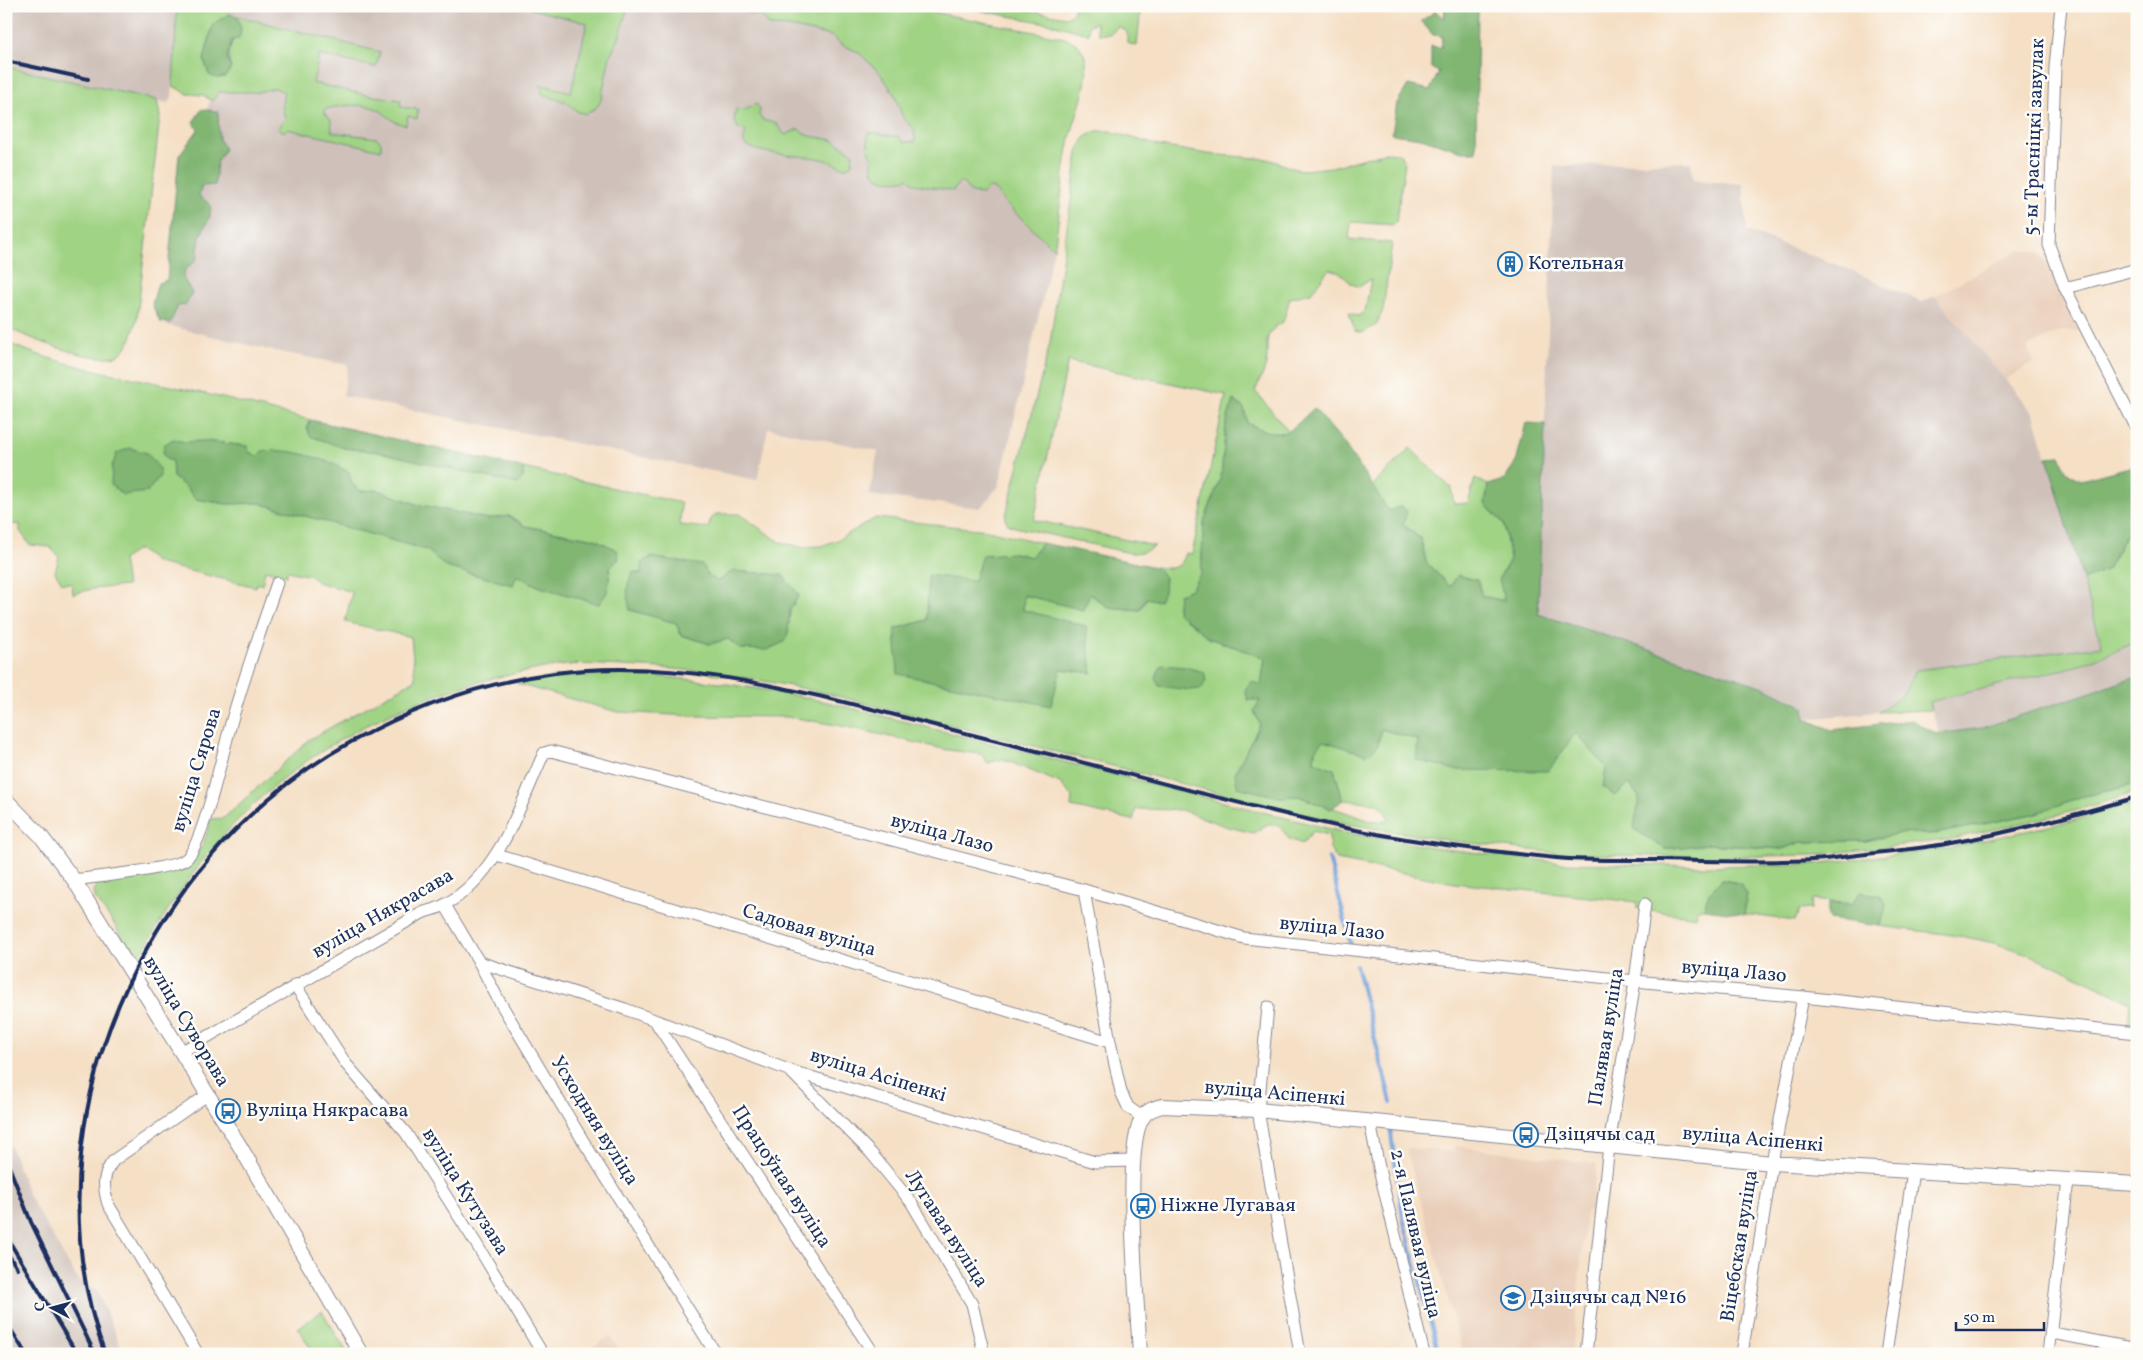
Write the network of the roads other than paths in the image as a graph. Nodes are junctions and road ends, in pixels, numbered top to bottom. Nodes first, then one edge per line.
1 (2061, 6) edge
2 (2137, 269) edge
3 (2065, 288) junction
4 (2137, 429) edge
5 (277, 583) dead end
6 (544, 753) joint
7 (6, 800) edge
8 (497, 855) junction
9 (74, 880) junction
10 (1084, 890) junction
11 (1645, 904) dead end
12 (444, 905) junction
13 (479, 962) junction
14 (1635, 981) junction
15 (295, 985) junction
16 (1803, 997) junction
17 (1268, 1007) dead end
18 (656, 1021) junction
19 (2137, 1033) edge
20 (1110, 1042) junction
21 (181, 1052) junction
22 (791, 1071) junction
23 (207, 1095) junction
24 (1258, 1110) junction
25 (1142, 1117) junction
26 (1370, 1122) junction
27 (1609, 1146) junction
28 (1133, 1161) junction
29 (1772, 1163) junction
30 (1913, 1171) junction
31 (2068, 1180) junction
32 (2137, 1184) edge
33 (2052, 1333) junction
34 (2137, 1349) edge
35 (198, 1354) edge
36 (361, 1354) edge
37 (540, 1354) edge
38 (716, 1354) edge
39 (874, 1354) edge
40 (984, 1354) edge
41 (1140, 1354) edge
42 (1300, 1354) edge
43 (1424, 1354) edge
44 (1586, 1354) edge
45 (1742, 1354) edge
46 (1886, 1354) edge
47 (2048, 1354) edge

1 - 3 street, 5-ы Трасніцкі завулак
2 - 3 street
3 - 4 street, 5-ы Трасніцкі завулак
5 - 9 street, вуліца Сярова
6 - 8 street, вуліца Някрасава
6 - 10 street, вуліца Лазо
7 - 9 street, вуліца Суворава
8 - 12 street, вуліца Някрасава
8 - 20 street, Садовая вуліца
9 - 21 street, вуліца Суворава
10 - 14 street, вуліца Лазо
10 - 20 street
11 - 14 street, Палявая вуліца
12 - 13 street, Усходняя вуліца
12 - 15 street, вуліца Някрасава
13 - 18 street, вуліца Асіпенкі
13 - 38 street, Усходняя вуліца
14 - 16 street, вуліца Лазо
14 - 27 street, Палявая вуліца
15 - 21 street, вуліца Някрасава
15 - 37 street, вуліца Кутузава
16 - 19 street, вуліца Лазо
16 - 29 street, Віцебская вуліца
17 - 24 street
18 - 22 street, вуліца Асіпенкі
18 - 39 street, Працоўная вуліца
20 - 25 street
21 - 23 street, вуліца Суворава
22 - 28 street, вуліца Асіпенкі
22 - 40 street, Лугавая вуліца
23 - 35 street
23 - 36 street, вуліца Суворава
24 - 25 street, вуліца Асіпенкі
24 - 26 street, вуліца Асіпенкі
24 - 42 street
25 - 28 street
26 - 27 street, вуліца Асіпенкі
26 - 43 street, 2-я Палявая вуліца
27 - 29 street, вуліца Асіпенкі
27 - 44 street, Палявая вуліца
28 - 41 street
29 - 30 street, вуліца Асіпенкі
29 - 45 street, Віцебская вуліца
30 - 31 street, вуліца Асіпенкі
30 - 46 street
31 - 32 street, вуліца Асіпенкі
31 - 33 street
33 - 34 street
33 - 47 street

